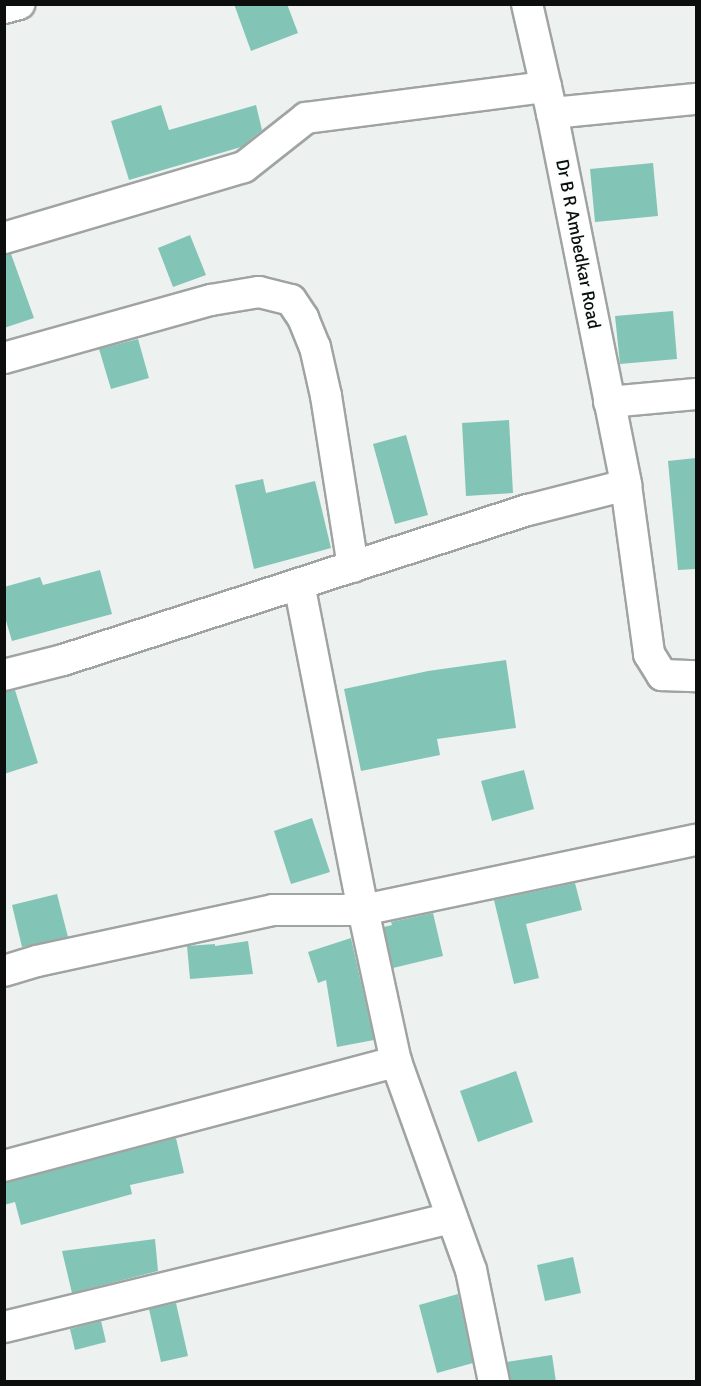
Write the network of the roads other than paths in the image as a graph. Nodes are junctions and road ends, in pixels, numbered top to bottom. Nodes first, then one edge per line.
1 (19, 4) edge
2 (526, 4) edge
3 (4, 8) edge
4 (696, 99) edge
5 (549, 100) junction
6 (4, 238) edge
7 (4, 358) edge
8 (696, 394) edge
9 (609, 402) junction
10 (626, 485) junction
11 (352, 567) junction
12 (299, 584) junction
13 (4, 675) edge
14 (696, 676) edge
15 (696, 840) edge
16 (363, 910) junction
17 (4, 970) edge
18 (396, 1062) junction
19 (4, 1166) edge
20 (452, 1218) junction
21 (4, 1327) edge
22 (494, 1382) edge

1 - 3 street
2 - 5 street, Dr B R Ambedkar Road
4 - 5 street
5 - 6 street
5 - 9 street, Dr B R Ambedkar Road
7 - 11 street
8 - 9 street
9 - 10 street, Dr B R Ambedkar Road
10 - 11 street
10 - 14 street, Dr B R Ambedkar Road
11 - 12 street
12 - 13 street
12 - 16 street
15 - 16 street
16 - 17 street
16 - 18 street
18 - 19 street
18 - 20 street
20 - 21 street
20 - 22 street

